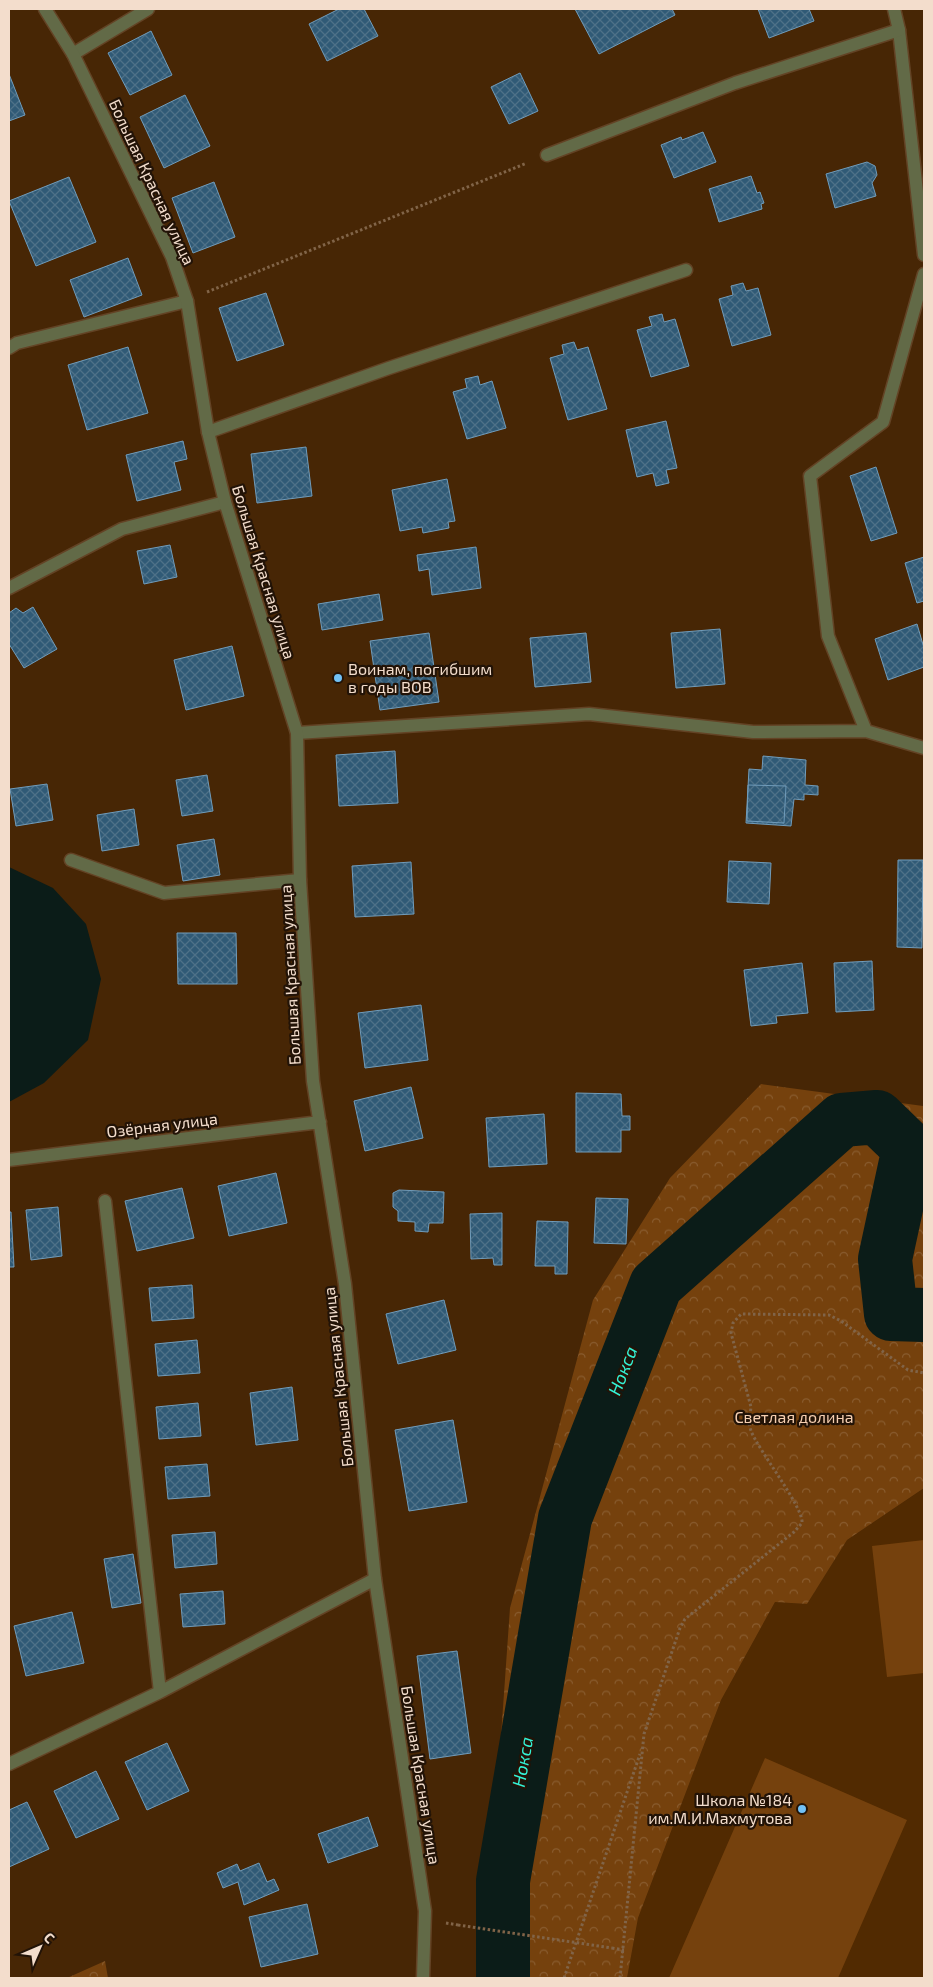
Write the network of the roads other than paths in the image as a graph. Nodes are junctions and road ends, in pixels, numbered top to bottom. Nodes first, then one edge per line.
1 (45, 9) edge
2 (148, 9) edge
3 (894, 9) edge
4 (899, 30) junction
5 (73, 54) junction
6 (547, 155) road end
7 (924, 255) edge
8 (686, 270) dead end
9 (924, 274) edge
10 (187, 301) junction
11 (9, 348) edge
12 (208, 432) junction
13 (225, 502) junction
14 (9, 588) edge
15 (866, 732) junction
16 (297, 733) junction
17 (924, 748) edge
18 (71, 860) dead end
19 (300, 880) junction
20 (320, 1122) junction
21 (9, 1160) edge
22 (105, 1200) dead end
23 (375, 1580) junction
24 (160, 1692) junction
25 (9, 1764) edge
26 (423, 1978) edge

1 - 5 street, Большая Красная улица
2 - 5 street
3 - 4 street
4 - 6 street
4 - 7 street
5 - 10 street, Большая Красная улица
8 - 12 street
9 - 15 street
10 - 11 street
10 - 12 street, Большая Красная улица
12 - 13 street, Большая Красная улица
13 - 14 street
13 - 16 street, Большая Красная улица
15 - 16 street
15 - 17 street
16 - 19 street, Большая Красная улица
18 - 19 street
19 - 20 street, Большая Красная улица
20 - 21 street, Озёрная улица
20 - 23 street, Большая Красная улица
22 - 24 street
23 - 24 street
23 - 26 street, Большая Красная улица
24 - 25 street

